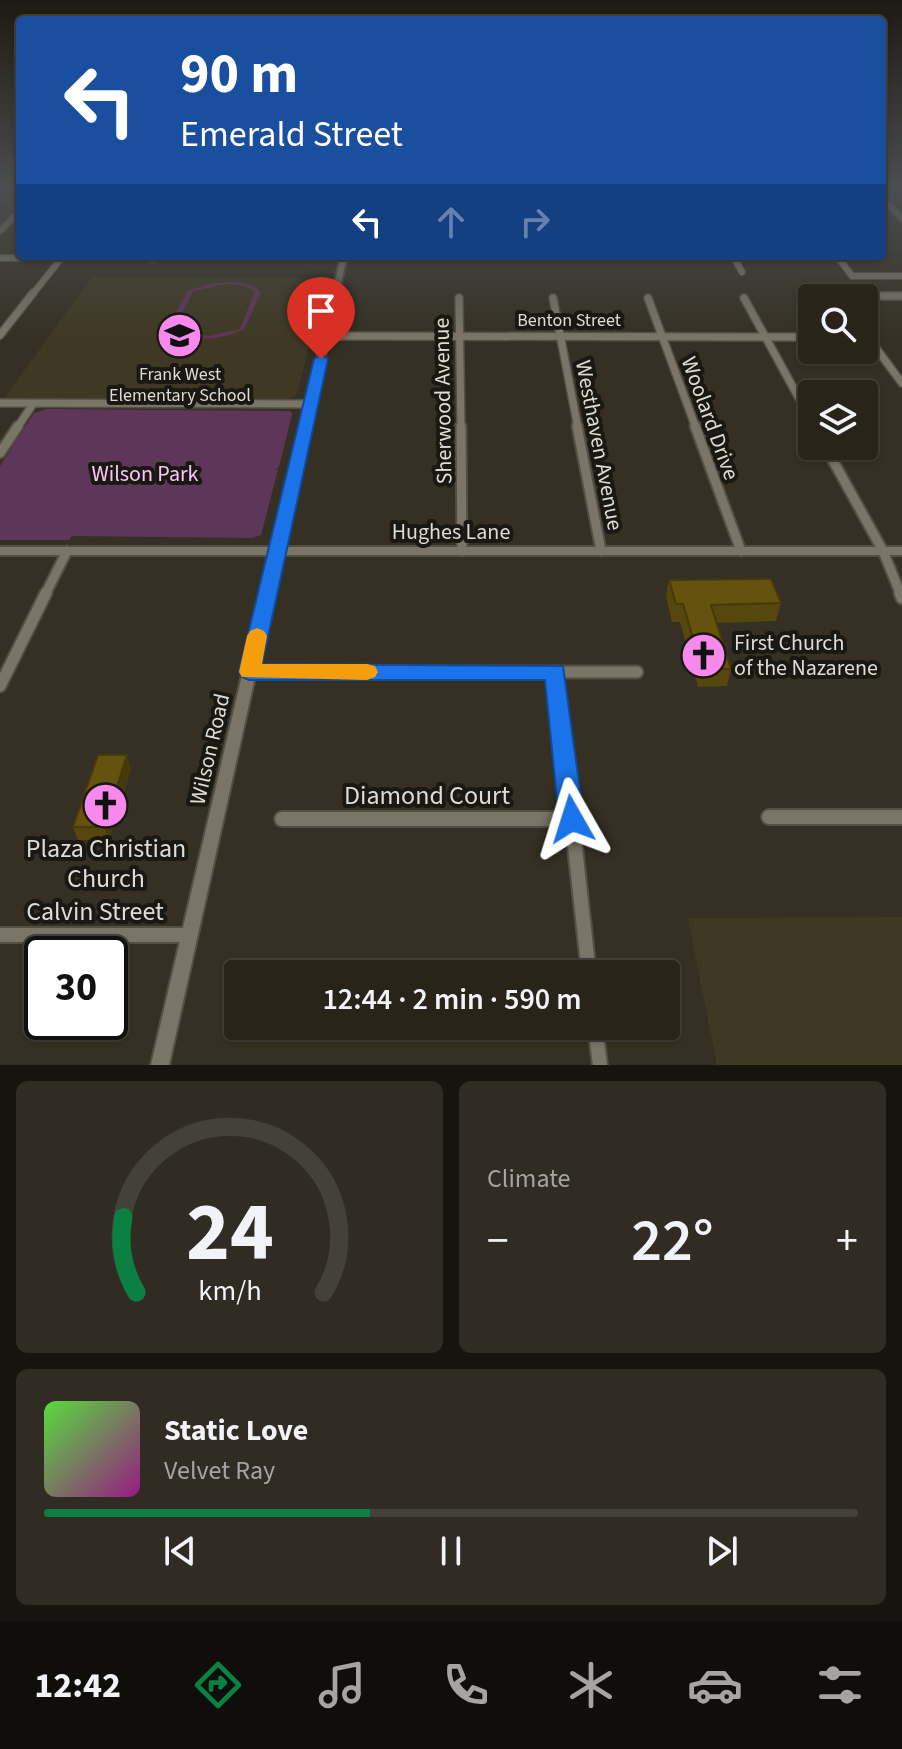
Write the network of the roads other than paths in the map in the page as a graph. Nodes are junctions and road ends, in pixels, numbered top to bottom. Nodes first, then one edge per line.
1 (60, 260) edge
2 (343, 260) edge
3 (735, 260) edge
4 (840, 260) edge
5 (742, 272) dead end
6 (902, 276) edge
7 (878, 296) edge
8 (902, 296) edge
9 (459, 298) dead end
10 (553, 298) dead end
11 (648, 298) dead end
12 (744, 298) dead end
13 (0, 335) edge
14 (326, 336) junction
15 (459, 336) junction
16 (561, 336) junction
17 (662, 336) junction
18 (765, 336) junction
19 (798, 337) edge
20 (878, 352) edge
21 (902, 383) edge
22 (798, 396) edge
23 (0, 403) edge
24 (33, 404) junction
25 (310, 404) junction
26 (0, 453) edge
27 (833, 460) edge
28 (0, 551) edge
29 (67, 551) junction
30 (277, 551) junction
31 (462, 551) junction
32 (601, 551) junction
33 (741, 551) junction
34 (883, 551) junction
35 (902, 551) edge
36 (902, 598) edge
37 (249, 672) junction
38 (555, 672) junction
39 (637, 672) dead end
40 (0, 686) edge
41 (769, 817) dead end
42 (902, 817) edge
43 (282, 819) dead end
44 (572, 819) junction
45 (0, 935) edge
46 (190, 935) junction
47 (587, 960) edge
48 (597, 1040) edge
49 (160, 1065) edge
50 (600, 1065) edge

1 - 13 street
2 - 14 street, Wilson Road
3 - 5 street
4 - 6 street
7 - 8 street
9 - 15 street, Sherwood Avenue
10 - 16 street, Westhaven Avenue
11 - 17 street, Woolard Drive
12 - 18 street
14 - 15 street, Benton Street
14 - 25 street, Wilson Road
15 - 16 street, Benton Street
15 - 31 street, Sherwood Avenue
16 - 17 street, Benton Street
16 - 32 street, Westhaven Avenue
17 - 18 street, Benton Street
17 - 33 street, Woolard Drive
18 - 19 street, Benton Street
18 - 22 street
20 - 21 street
23 - 24 street
24 - 25 street
24 - 26 street
25 - 30 street, Wilson Road
27 - 34 street
28 - 29 street, Hughes Lane
29 - 30 street, Hughes Lane
29 - 40 street
30 - 31 street, Hughes Lane
30 - 37 street, Wilson Road
31 - 32 street, Hughes Lane
32 - 33 street, Hughes Lane
33 - 34 street, Hughes Lane
34 - 35 street, Hughes Lane
34 - 36 street
37 - 38 street
37 - 46 street, Wilson Road
38 - 39 street
38 - 44 street
41 - 42 street
43 - 44 street, Diamond Court
44 - 47 street
45 - 46 street, Calvin Street
46 - 49 street, Wilson Road
48 - 50 street

